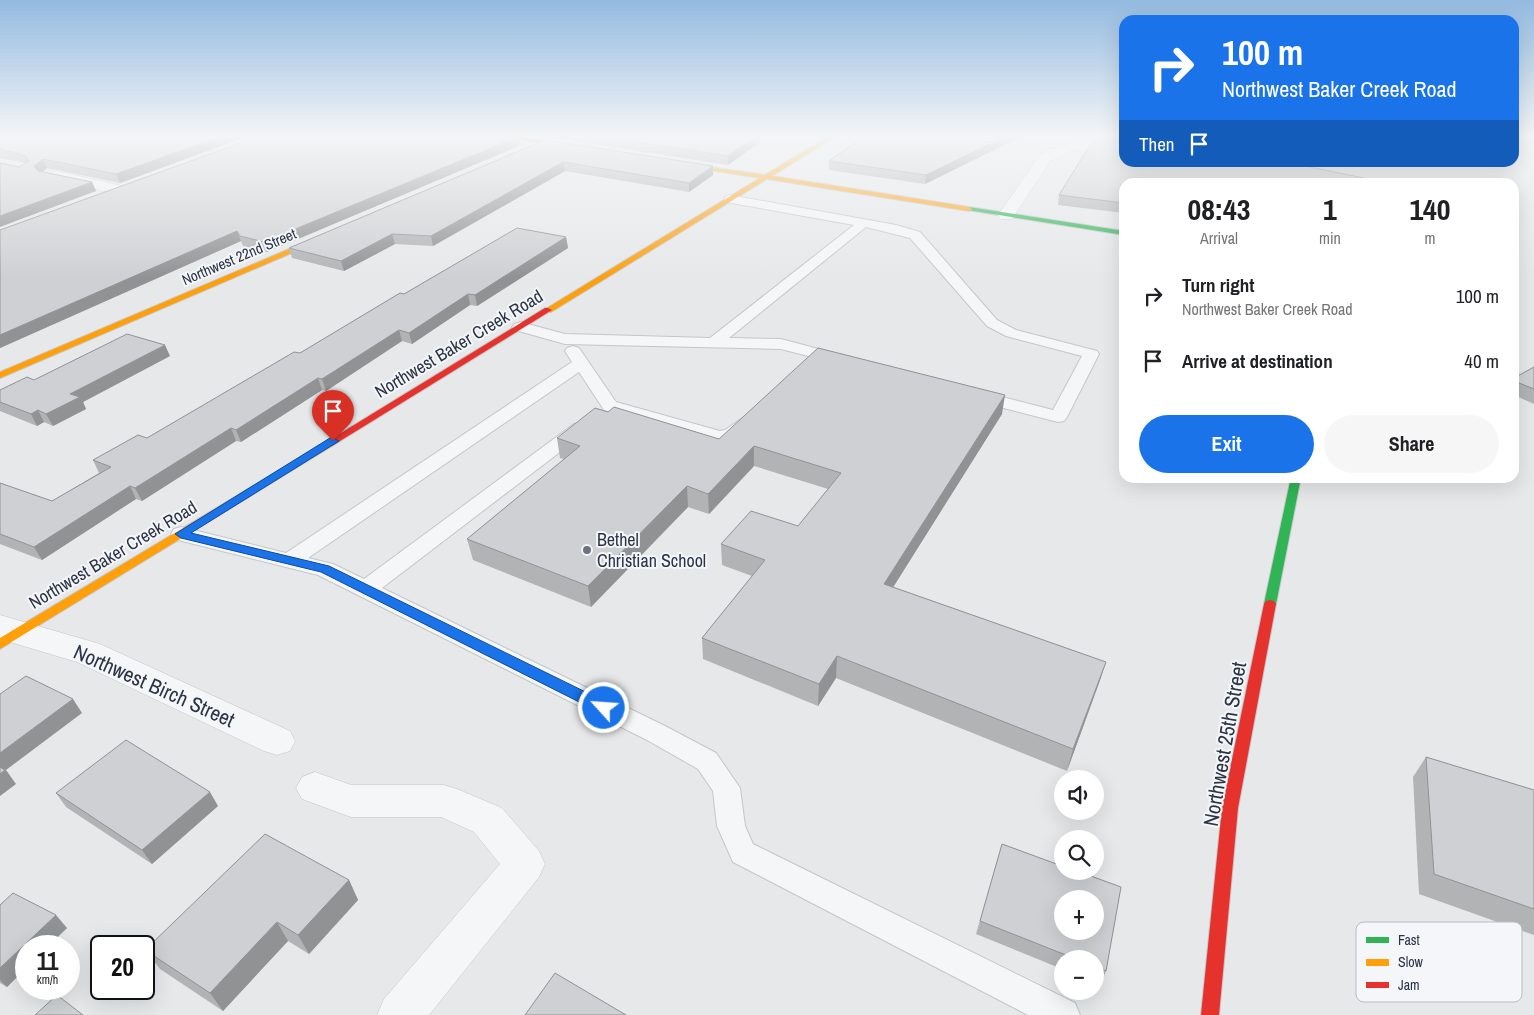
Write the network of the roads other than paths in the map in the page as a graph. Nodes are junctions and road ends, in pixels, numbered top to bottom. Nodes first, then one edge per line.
1 (89, 183) edge
2 (138, 183) edge
3 (755, 183) edge
4 (806, 183) edge
5 (1028, 183) edge
6 (121, 190) junction
7 (730, 198) junction
8 (93, 200) edge
9 (1006, 215) junction
10 (864, 223) junction
11 (336, 232) edge
12 (1119, 232) edge
13 (520, 327) junction
14 (565, 339) junction
15 (716, 341) junction
16 (818, 354) junction
17 (852, 362) edge
18 (581, 363) junction
19 (805, 367) edge
20 (0, 376) edge
21 (962, 392) edge
22 (610, 406) junction
23 (757, 412) edge
24 (1295, 483) edge
25 (181, 534) junction
26 (290, 560) junction
27 (366, 590) junction
28 (6, 634) edge
29 (277, 741) dead end
30 (316, 788) dead end
31 (400, 1015) edge
32 (1063, 1015) edge
33 (1210, 1015) edge

1 - 6 street
2 - 6 street
3 - 7 street, Northwest Baker Creek Road
4 - 9 street
5 - 9 street
6 - 8 street
7 - 10 lane
7 - 13 street, Northwest Baker Creek Road
9 - 12 street
10 - 15 lane
10 - 21 lane
11 - 20 street, Northwest 22nd Street
13 - 14 lane
13 - 25 street, Northwest Baker Creek Road
14 - 15 lane
14 - 18 lane
15 - 16 lane
16 - 17 lane
16 - 19 lane
18 - 22 lane
18 - 26 lane
22 - 23 lane
22 - 27 lane
24 - 33 street, Northwest 25th Street
25 - 26 lane
25 - 28 street, Northwest Baker Creek Road
26 - 27 lane
27 - 32 lane
28 - 29 street, Northwest Birch Street
30 - 31 street

